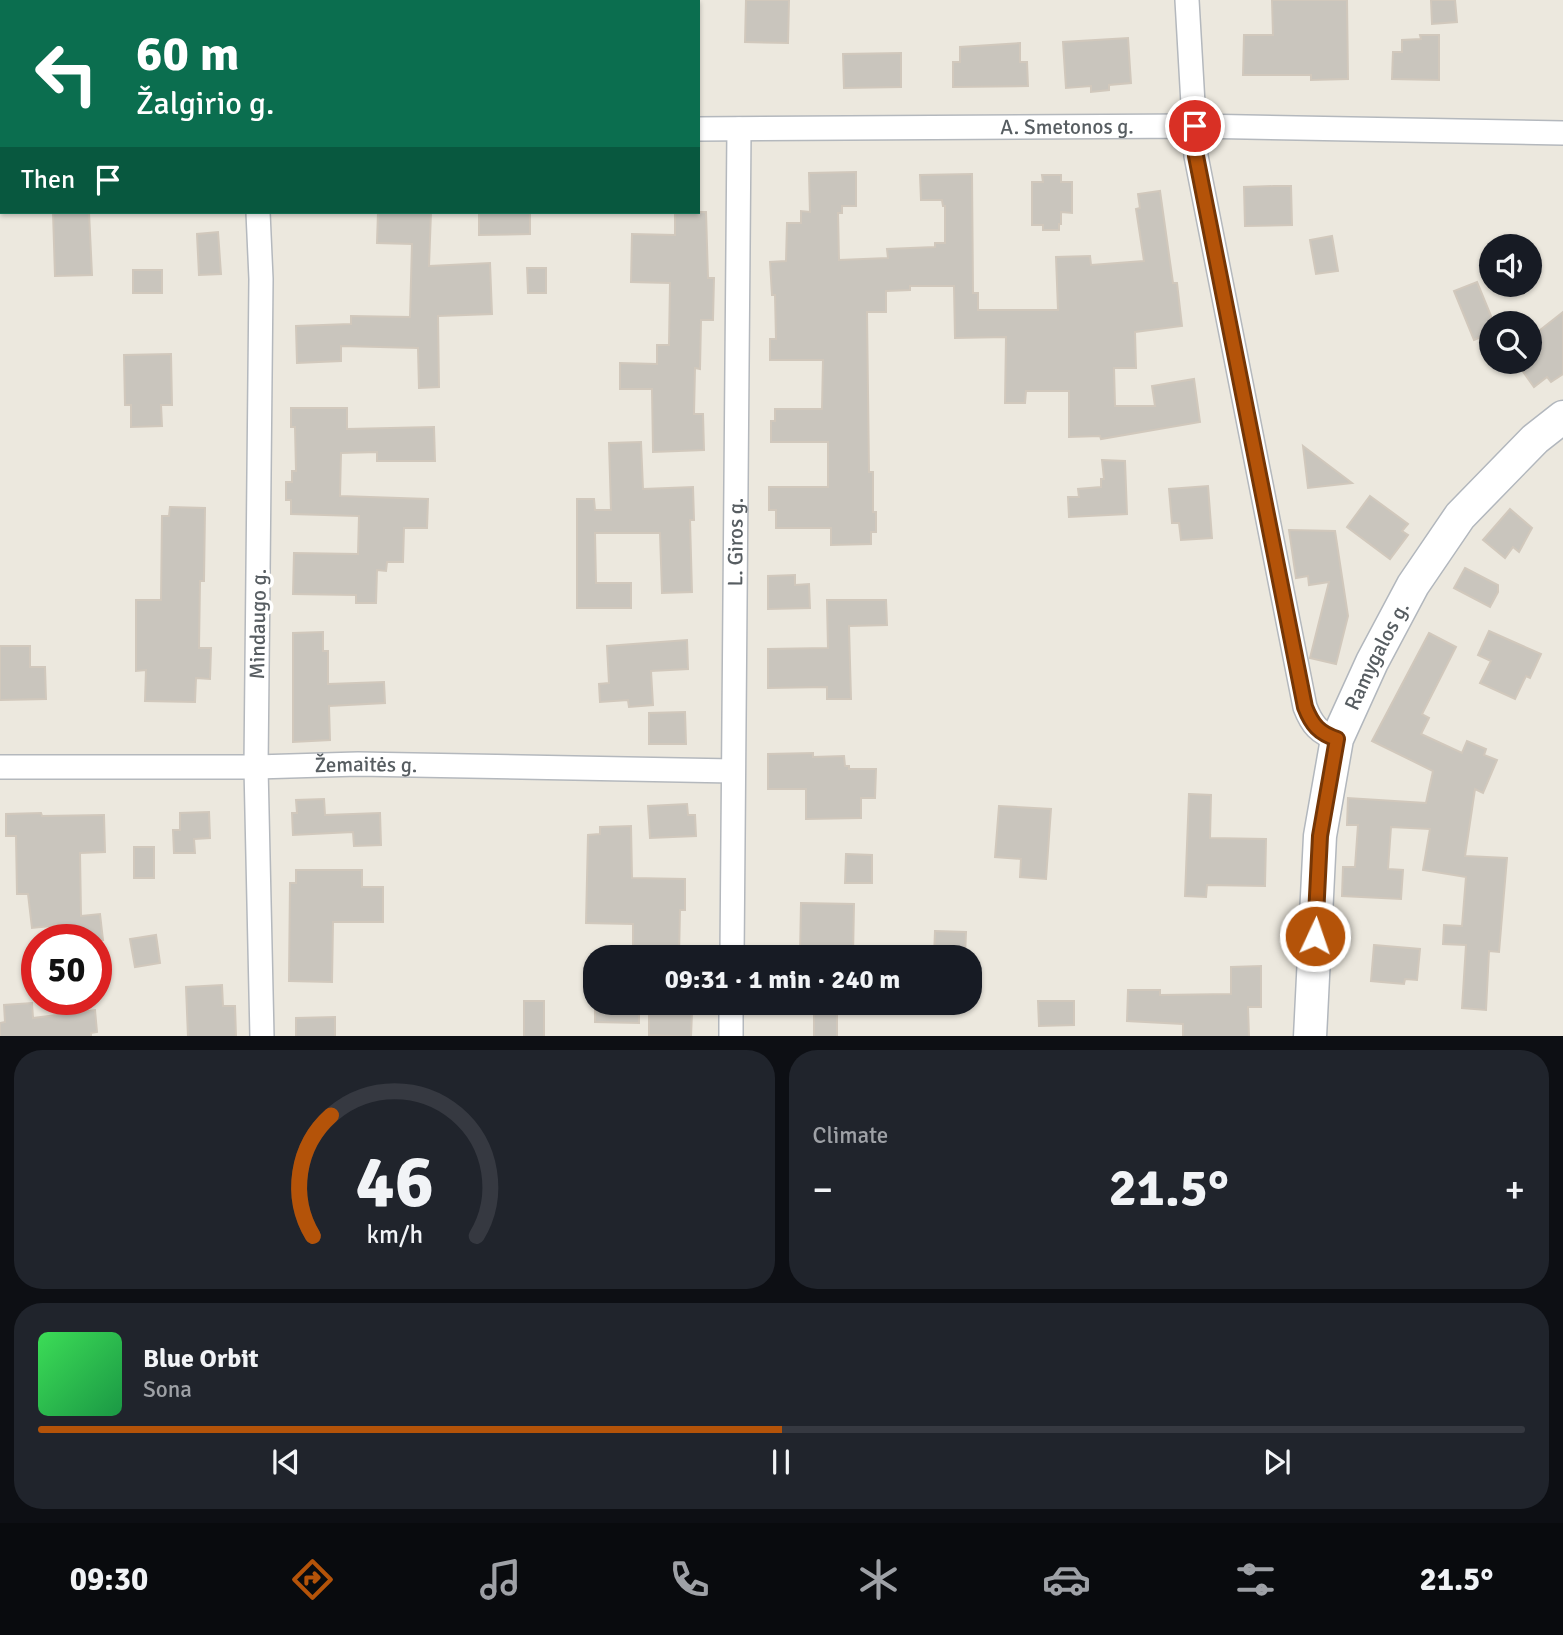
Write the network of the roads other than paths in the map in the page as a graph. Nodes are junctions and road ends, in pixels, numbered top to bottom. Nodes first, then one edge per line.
1 (1187, 0) edge
2 (1195, 126) junction
3 (700, 129) edge
4 (739, 129) junction
5 (1563, 133) edge
6 (258, 214) edge
7 (1563, 417) edge
8 (1337, 739) junction
9 (0, 767) edge
10 (256, 767) junction
11 (733, 771) junction
12 (732, 945) edge
13 (732, 1015) edge
14 (262, 1036) edge
15 (731, 1036) edge
16 (1310, 1036) edge

1 - 2 street
2 - 4 street, A. Smetonos g.
2 - 5 street, A. Smetonos g.
2 - 8 street
3 - 4 street, A. Smetonos g.
4 - 11 street, L. Giros g.
6 - 10 street, Mindaugo g.
7 - 8 main road, Ramygalos g.
8 - 16 main road, Ramygalos g.
9 - 10 street, Žemaitės g.
10 - 11 street, Žemaitės g.
10 - 14 street, Mindaugo g.
11 - 12 street, L. Giros g.
13 - 15 street

